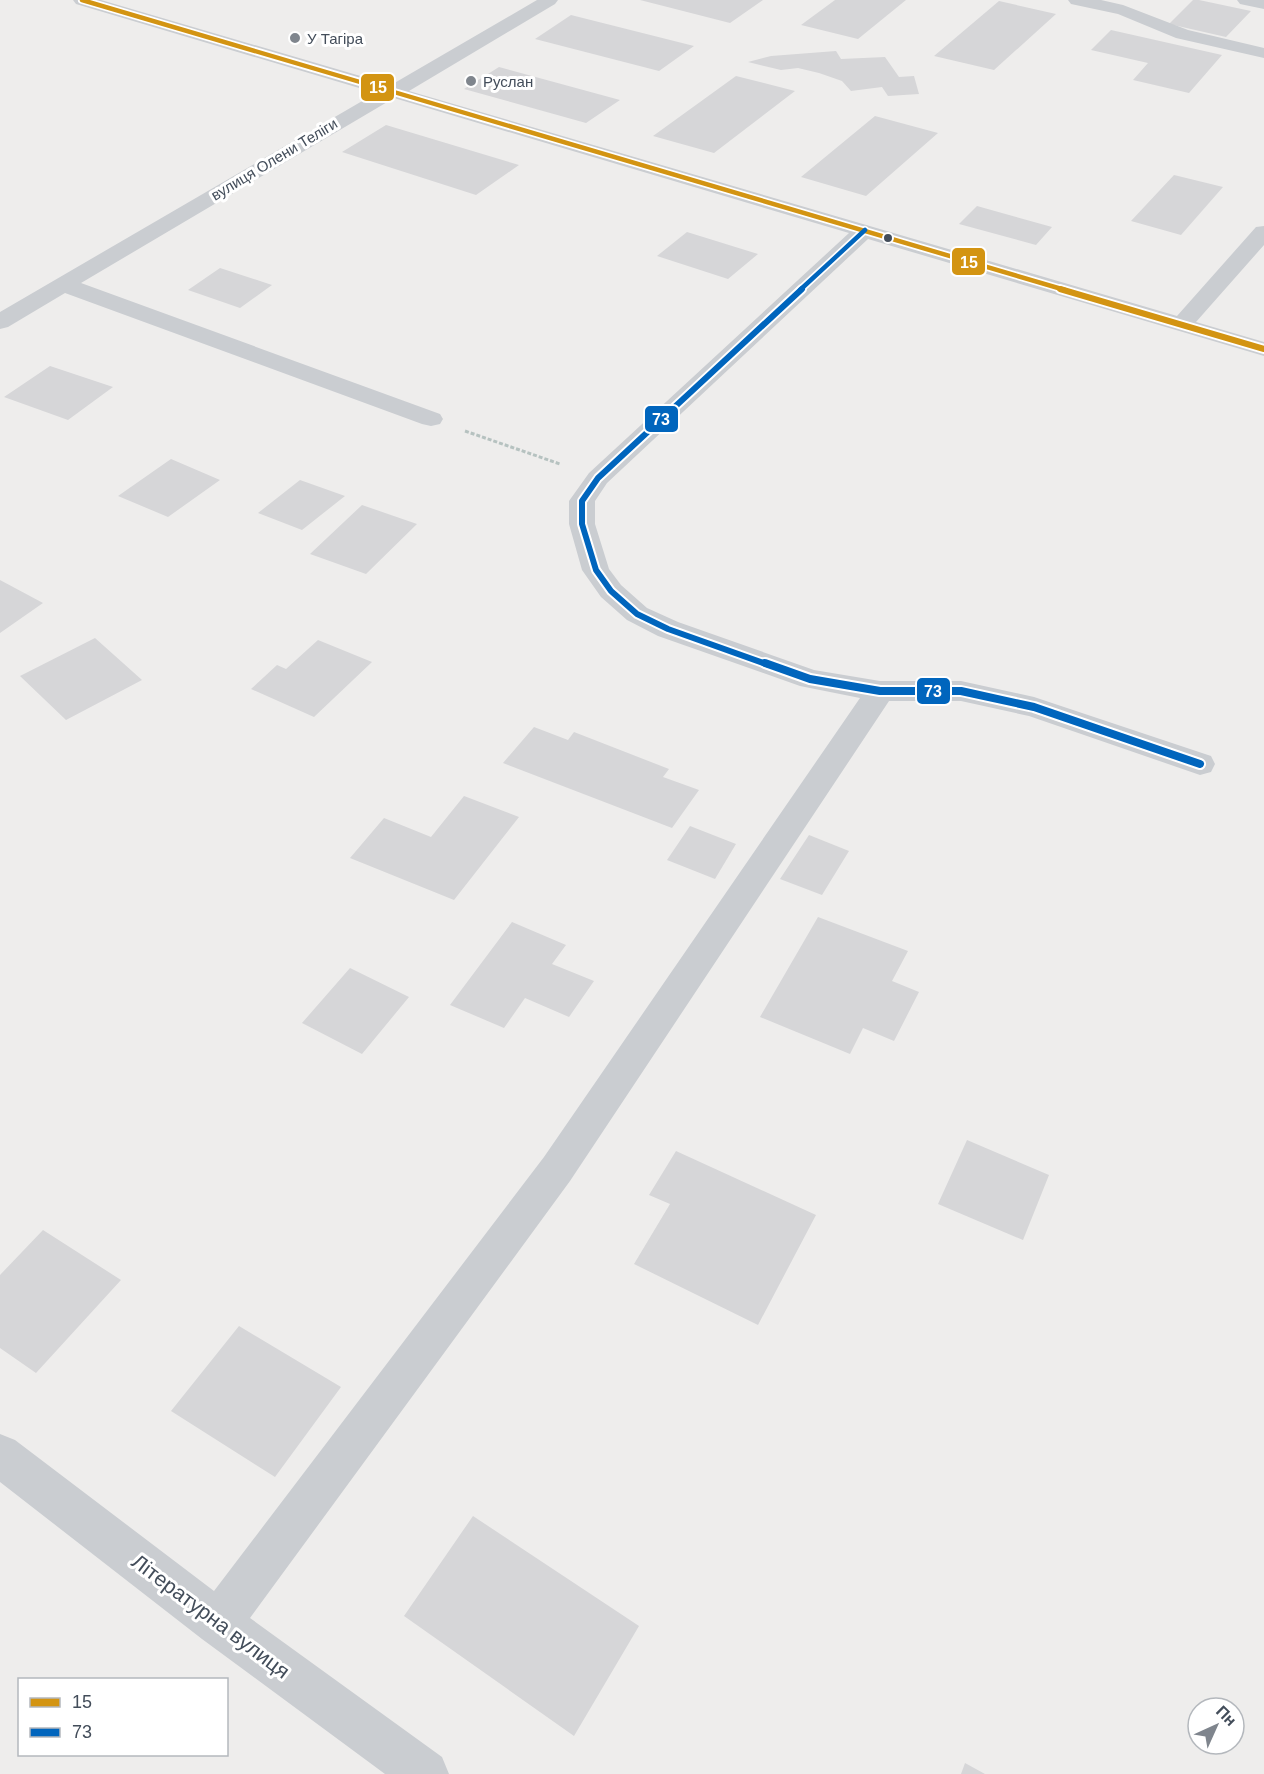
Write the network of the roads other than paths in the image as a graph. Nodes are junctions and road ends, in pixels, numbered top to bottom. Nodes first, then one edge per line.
1 (82, 0) edge
2 (549, 0) edge
3 (1077, 0) edge
4 (1246, 0) edge
5 (1264, 4) edge
6 (1264, 53) edge
7 (392, 90) junction
8 (865, 230) junction
9 (1264, 232) edge
10 (62, 284) junction
11 (0, 322) edge
12 (1182, 324) junction
13 (1264, 349) edge
14 (431, 419) road end
15 (880, 691) junction
16 (1200, 764) dead end
17 (0, 1455) edge
18 (218, 1623) junction
19 (425, 1774) edge

1 - 7 street
2 - 7 street, вулиця Олени Теліги
3 - 6 street
4 - 5 street
7 - 8 street
7 - 10 street, вулиця Олени Теліги
8 - 12 street
8 - 15 street
9 - 12 street
10 - 11 street, вулиця Олени Теліги
10 - 14 street
12 - 13 street
15 - 16 street
15 - 18 street
17 - 18 street, Літературна вулиця
18 - 19 street, Літературна вулиця

